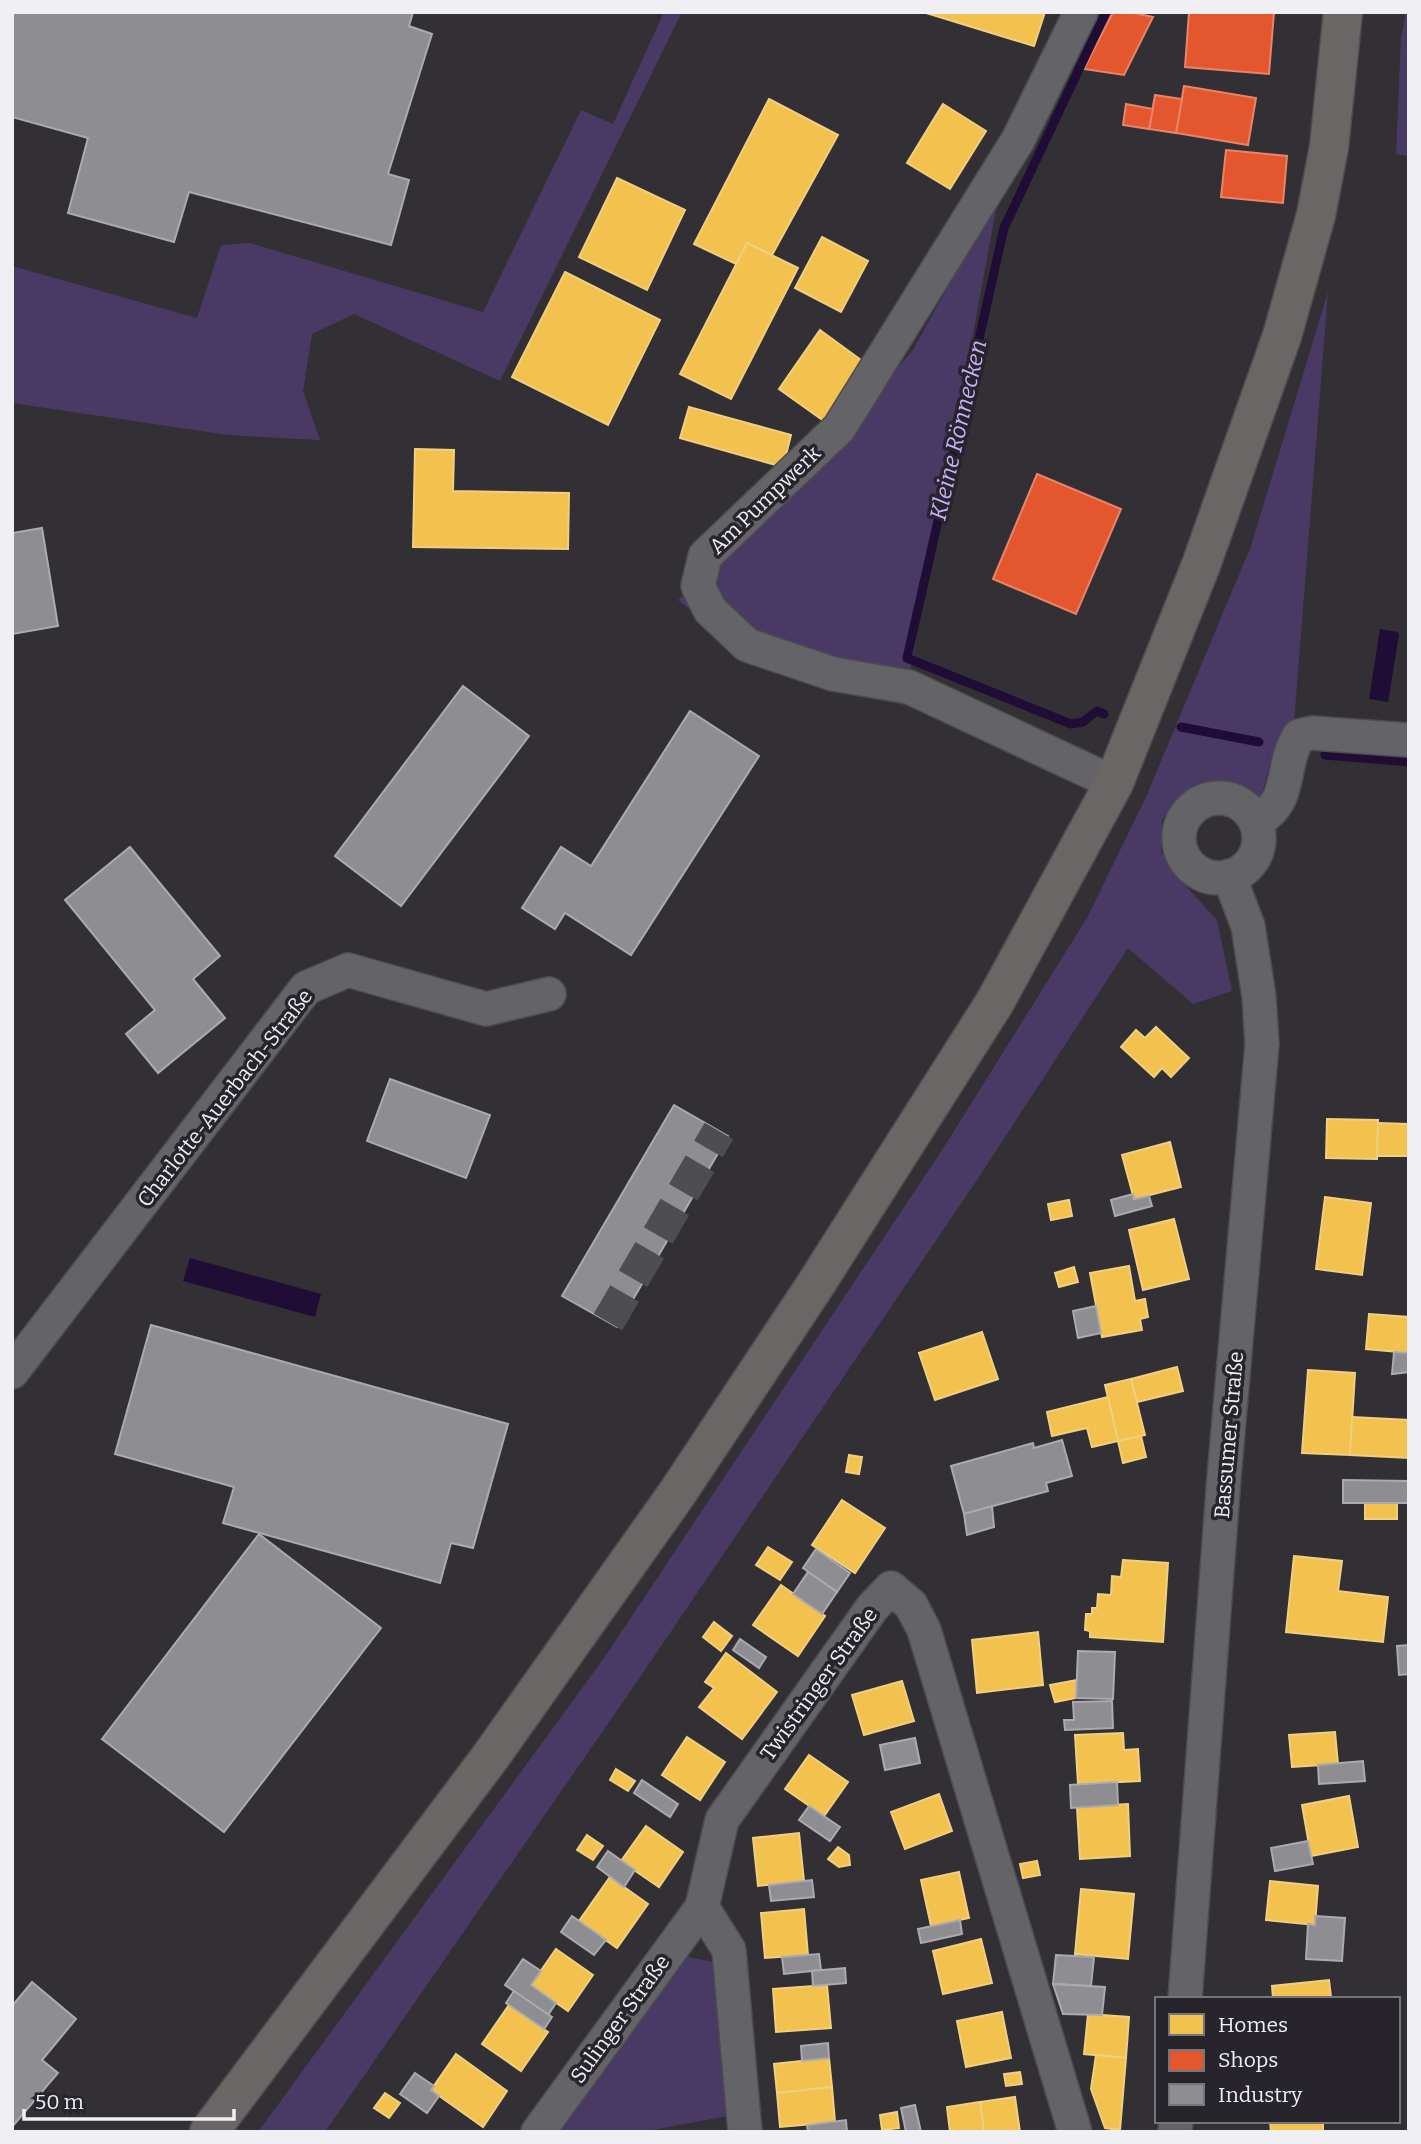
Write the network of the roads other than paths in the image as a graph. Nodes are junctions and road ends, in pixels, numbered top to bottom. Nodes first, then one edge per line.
1 (1081, 12) edge
2 (1343, 12) edge
3 (1409, 740) edge
4 (1114, 783) junction
5 (1256, 823) junction
6 (1229, 877) junction
7 (549, 994) dead end
8 (12, 1372) edge
9 (702, 1907) junction
10 (1185, 1997) edge
11 (209, 2132) edge
12 (538, 2132) edge
13 (745, 2132) edge
14 (1075, 2132) edge

1 - 4 street, Am Pumpwerk
2 - 4 main road
3 - 5 street
4 - 11 main road
5 - 6 street
5 - 6 street
6 - 10 street, Bassumer Straße
7 - 8 street, Charlotte-Auerbach-Straße
9 - 12 street, Sulinger Straße
9 - 13 street
9 - 14 street, Twistringer Straße

